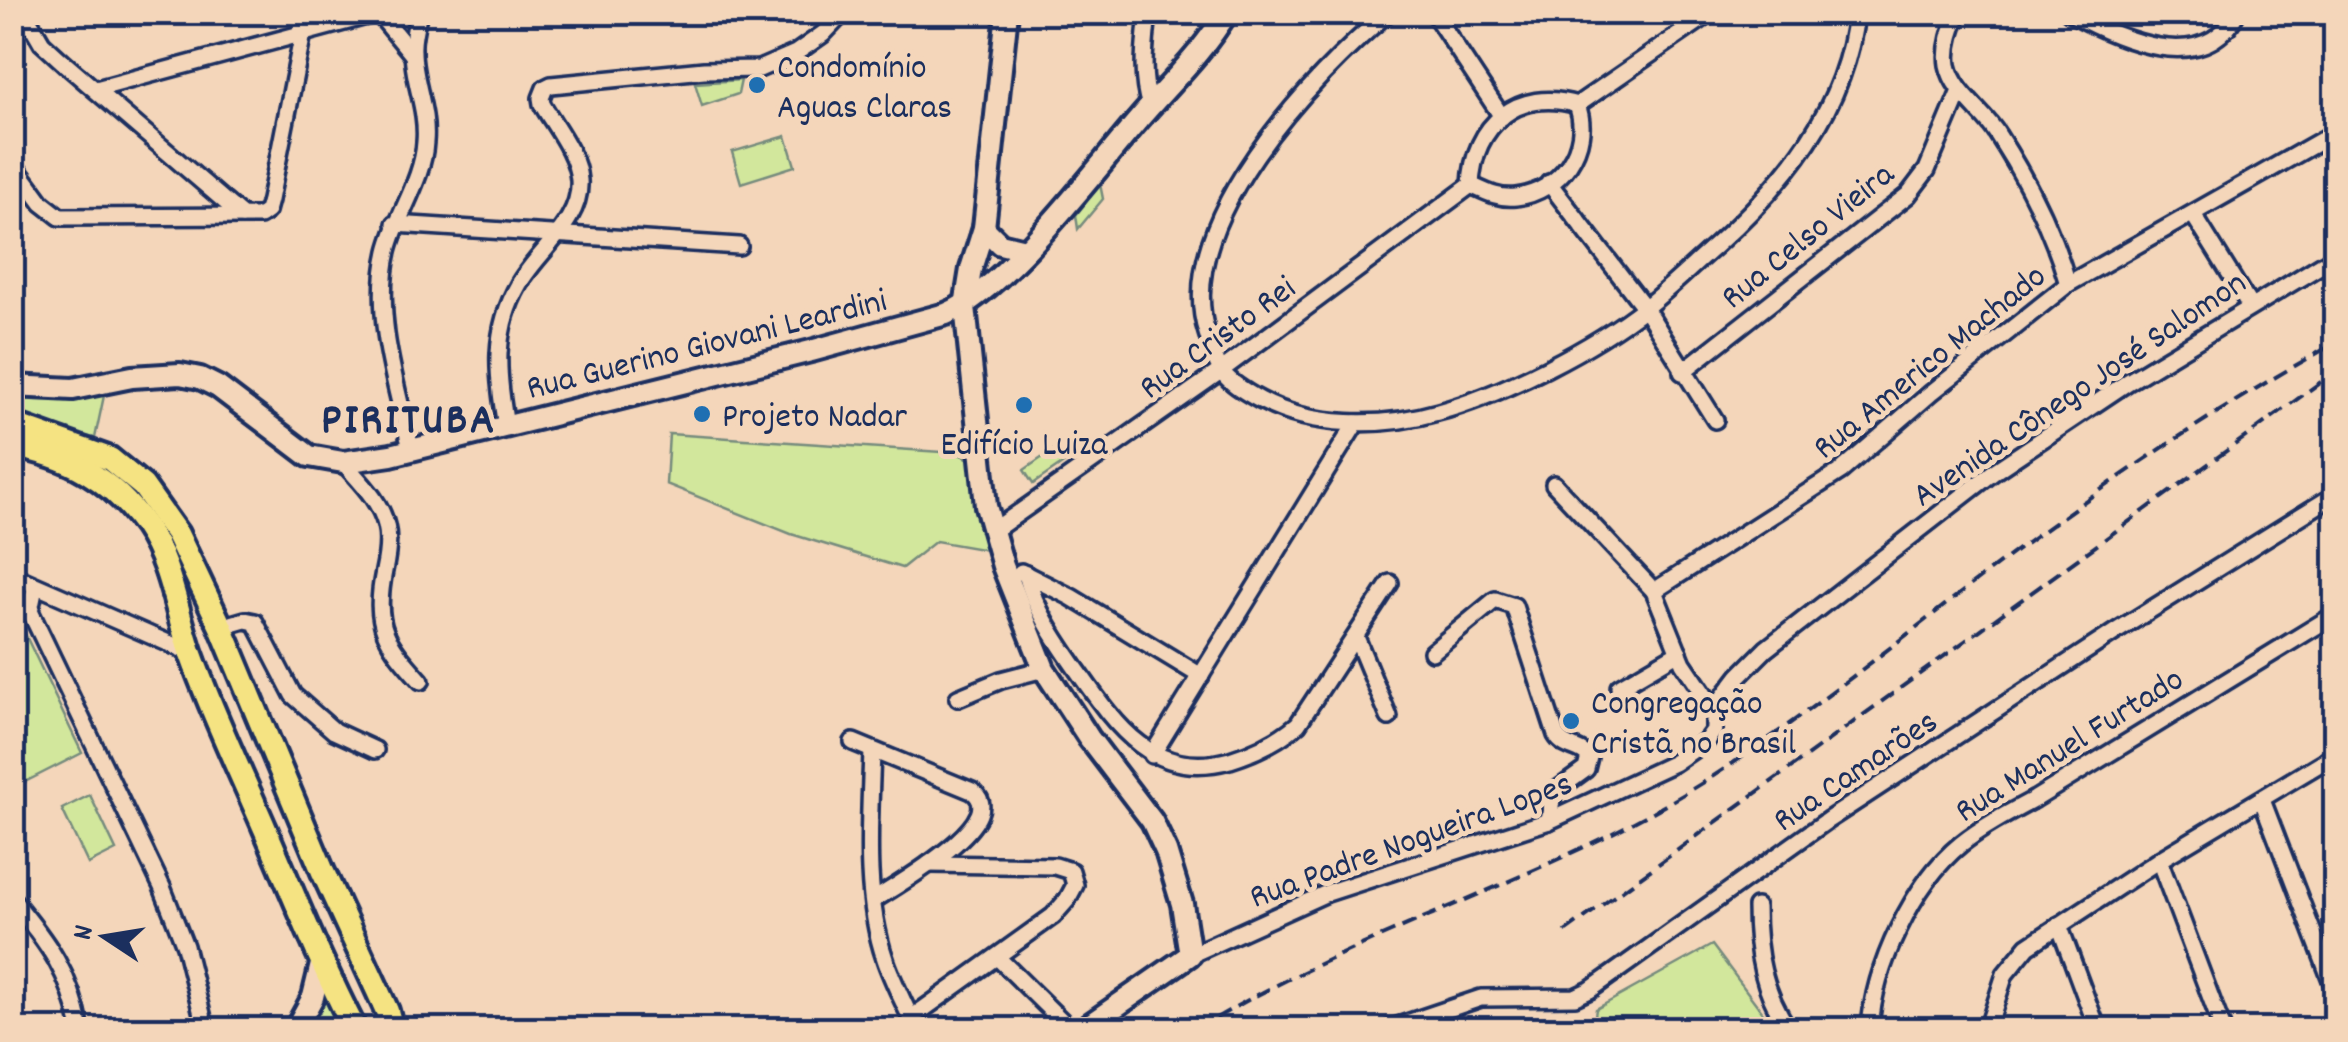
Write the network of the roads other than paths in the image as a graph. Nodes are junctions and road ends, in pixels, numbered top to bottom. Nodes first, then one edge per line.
1 (24, 12) edge
2 (298, 12) edge
3 (419, 12) edge
4 (844, 12) edge
5 (997, 12) edge
6 (1007, 12) edge
7 (1148, 12) edge
8 (1227, 12) edge
9 (1389, 12) edge
10 (1434, 12) edge
11 (1712, 12) edge
12 (1856, 12) edge
13 (1959, 12) edge
14 (2070, 12) edge
15 (2237, 12) edge
16 (380, 13) edge
17 (303, 33) junction
18 (412, 54) junction
19 (1002, 57) junction
20 (96, 90) junction
21 (1960, 91) junction
22 (1577, 105) junction
23 (1150, 106) junction
24 (1502, 117) junction
25 (2336, 132) edge
26 (12, 162) edge
27 (1550, 184) junction
28 (1470, 185) junction
29 (2194, 214) junction
30 (242, 216) junction
31 (396, 224) junction
32 (984, 228) junction
33 (555, 236) junction
34 (740, 246) dead end
35 (1025, 250) junction
36 (2336, 256) edge
37 (2068, 284) junction
38 (986, 287) junction
39 (965, 306) junction
40 (2250, 306) junction
41 (1644, 308) junction
42 (1219, 372) junction
43 (1682, 372) junction
44 (12, 387) edge
45 (12, 412) edge
46 (1715, 420) dead end
47 (1356, 423) junction
48 (12, 424) edge
49 (506, 426) junction
50 (12, 446) edge
51 (411, 449) junction
52 (343, 462) junction
53 (1554, 484) dead end
54 (2336, 494) edge
55 (993, 530) junction
56 (1003, 566) junction
57 (1026, 574) junction
58 (12, 575) edge
59 (1390, 584) dead end
60 (35, 587) junction
61 (1654, 591) junction
62 (2336, 614) edge
63 (221, 627) junction
64 (1356, 636) junction
65 (1766, 650) joint
66 (1432, 652) dead end
67 (1679, 652) junction
68 (191, 653) junction
69 (1044, 668) junction
70 (1200, 676) junction
71 (421, 681) dead end
72 (1619, 687) dead end
73 (958, 698) dead end
74 (1714, 710) junction
75 (1389, 718) dead end
76 (852, 742) dead end
77 (375, 750) dead end
78 (872, 751) junction
79 (2336, 754) edge
80 (1152, 755) junction
81 (244, 783) junction
82 (2262, 800) junction
83 (257, 810) junction
84 (297, 810) junction
85 (1549, 821) junction
86 (2159, 860) junction
87 (929, 864) junction
88 (323, 872) junction
89 (12, 898) edge
90 (874, 900) junction
91 (1756, 907) dead end
92 (2059, 925) junction
93 (1190, 955) junction
94 (998, 958) junction
95 (321, 964) junction
96 (377, 988) junction
97 (2336, 993) edge
98 (392, 1024) edge
99 (914, 1024) edge
100 (81, 1030) edge
101 (206, 1030) edge
102 (295, 1030) edge
103 (355, 1030) edge
104 (1071, 1030) edge
105 (1082, 1030) edge
106 (1386, 1030) edge
107 (1790, 1030) edge
108 (1870, 1030) edge
109 (1988, 1030) edge
110 (2098, 1030) edge
111 (2223, 1030) edge

1 - 20 street
2 - 17 street
3 - 18 street
4 - 33 street
5 - 19 street
6 - 19 main road
7 - 23 street
8 - 23 main road
9 - 42 street
10 - 24 street
11 - 22 street
12 - 41 street
13 - 21 street
14 - 15 street
16 - 17 street
16 - 18 street
17 - 20 street
17 - 30 street
18 - 31 street
19 - 32 main road
20 - 30 street
21 - 37 street
21 - 43 street, Rua Celso Vieira
22 - 24 street
22 - 27 street
23 - 35 main road
24 - 28 street
25 - 29 street, Rua Americo Machado
26 - 30 street
27 - 28 street
27 - 41 street
28 - 42 street, Rua Cristo Rei
29 - 37 street, Rua Americo Machado
29 - 40 street
31 - 33 street
31 - 51 street
32 - 35 main road
32 - 38 main road
32 - 39 main road
33 - 34 street
33 - 49 street
35 - 38 main road
36 - 40 street, Avenida Cônego José Salomon
37 - 61 street, Rua Americo Machado
38 - 39 main road
39 - 49 main road, Rua Guerino Giovani Leardini
39 - 55 main road
40 - 65 street, Avenida Cônego José Salomon
41 - 43 street
41 - 47 street
42 - 47 street
42 - 55 street, Rua Cristo Rei
43 - 46 street
44 - 45 main road
44 - 52 main road, Rua Guerino Giovani Leardini
47 - 70 street
48 - 63 main road
49 - 51 main road, Rua Guerino Giovani Leardini
50 - 68 main road
51 - 52 main road, Rua Guerino Giovani Leardini
52 - 71 street
53 - 61 street
54 - 106 street, Rua Camarões
55 - 56 main road
56 - 57 street
56 - 69 main road
57 - 70 street
57 - 80 street
58 - 60 street
59 - 64 street
60 - 68 street
60 - 101 street
61 - 67 street
62 - 108 street, Rua Manuel Furtado
63 - 77 street
63 - 84 main road
64 - 75 street
64 - 80 street
65 - 74 street, Rua Padre Nogueira Lopes
66 - 85 street
67 - 72 street
67 - 74 street
68 - 81 main road
69 - 73 street
69 - 93 main road
70 - 80 street
74 - 85 street, Rua Padre Nogueira Lopes
76 - 78 street
78 - 87 street
78 - 90 street
79 - 82 street
81 - 83 main road
81 - 84 main road
82 - 86 street
82 - 97 street
83 - 88 main road
83 - 95 main road
84 - 88 main road
85 - 93 street, Rua Padre Nogueira Lopes
86 - 92 street
86 - 111 street
87 - 90 street
87 - 94 street
88 - 96 main road
89 - 100 street
90 - 99 street
91 - 107 street
92 - 109 street
92 - 110 street
93 - 105 main road
94 - 99 street
94 - 104 street
95 - 96 main road
95 - 102 main road
95 - 103 main road
96 - 98 main road

